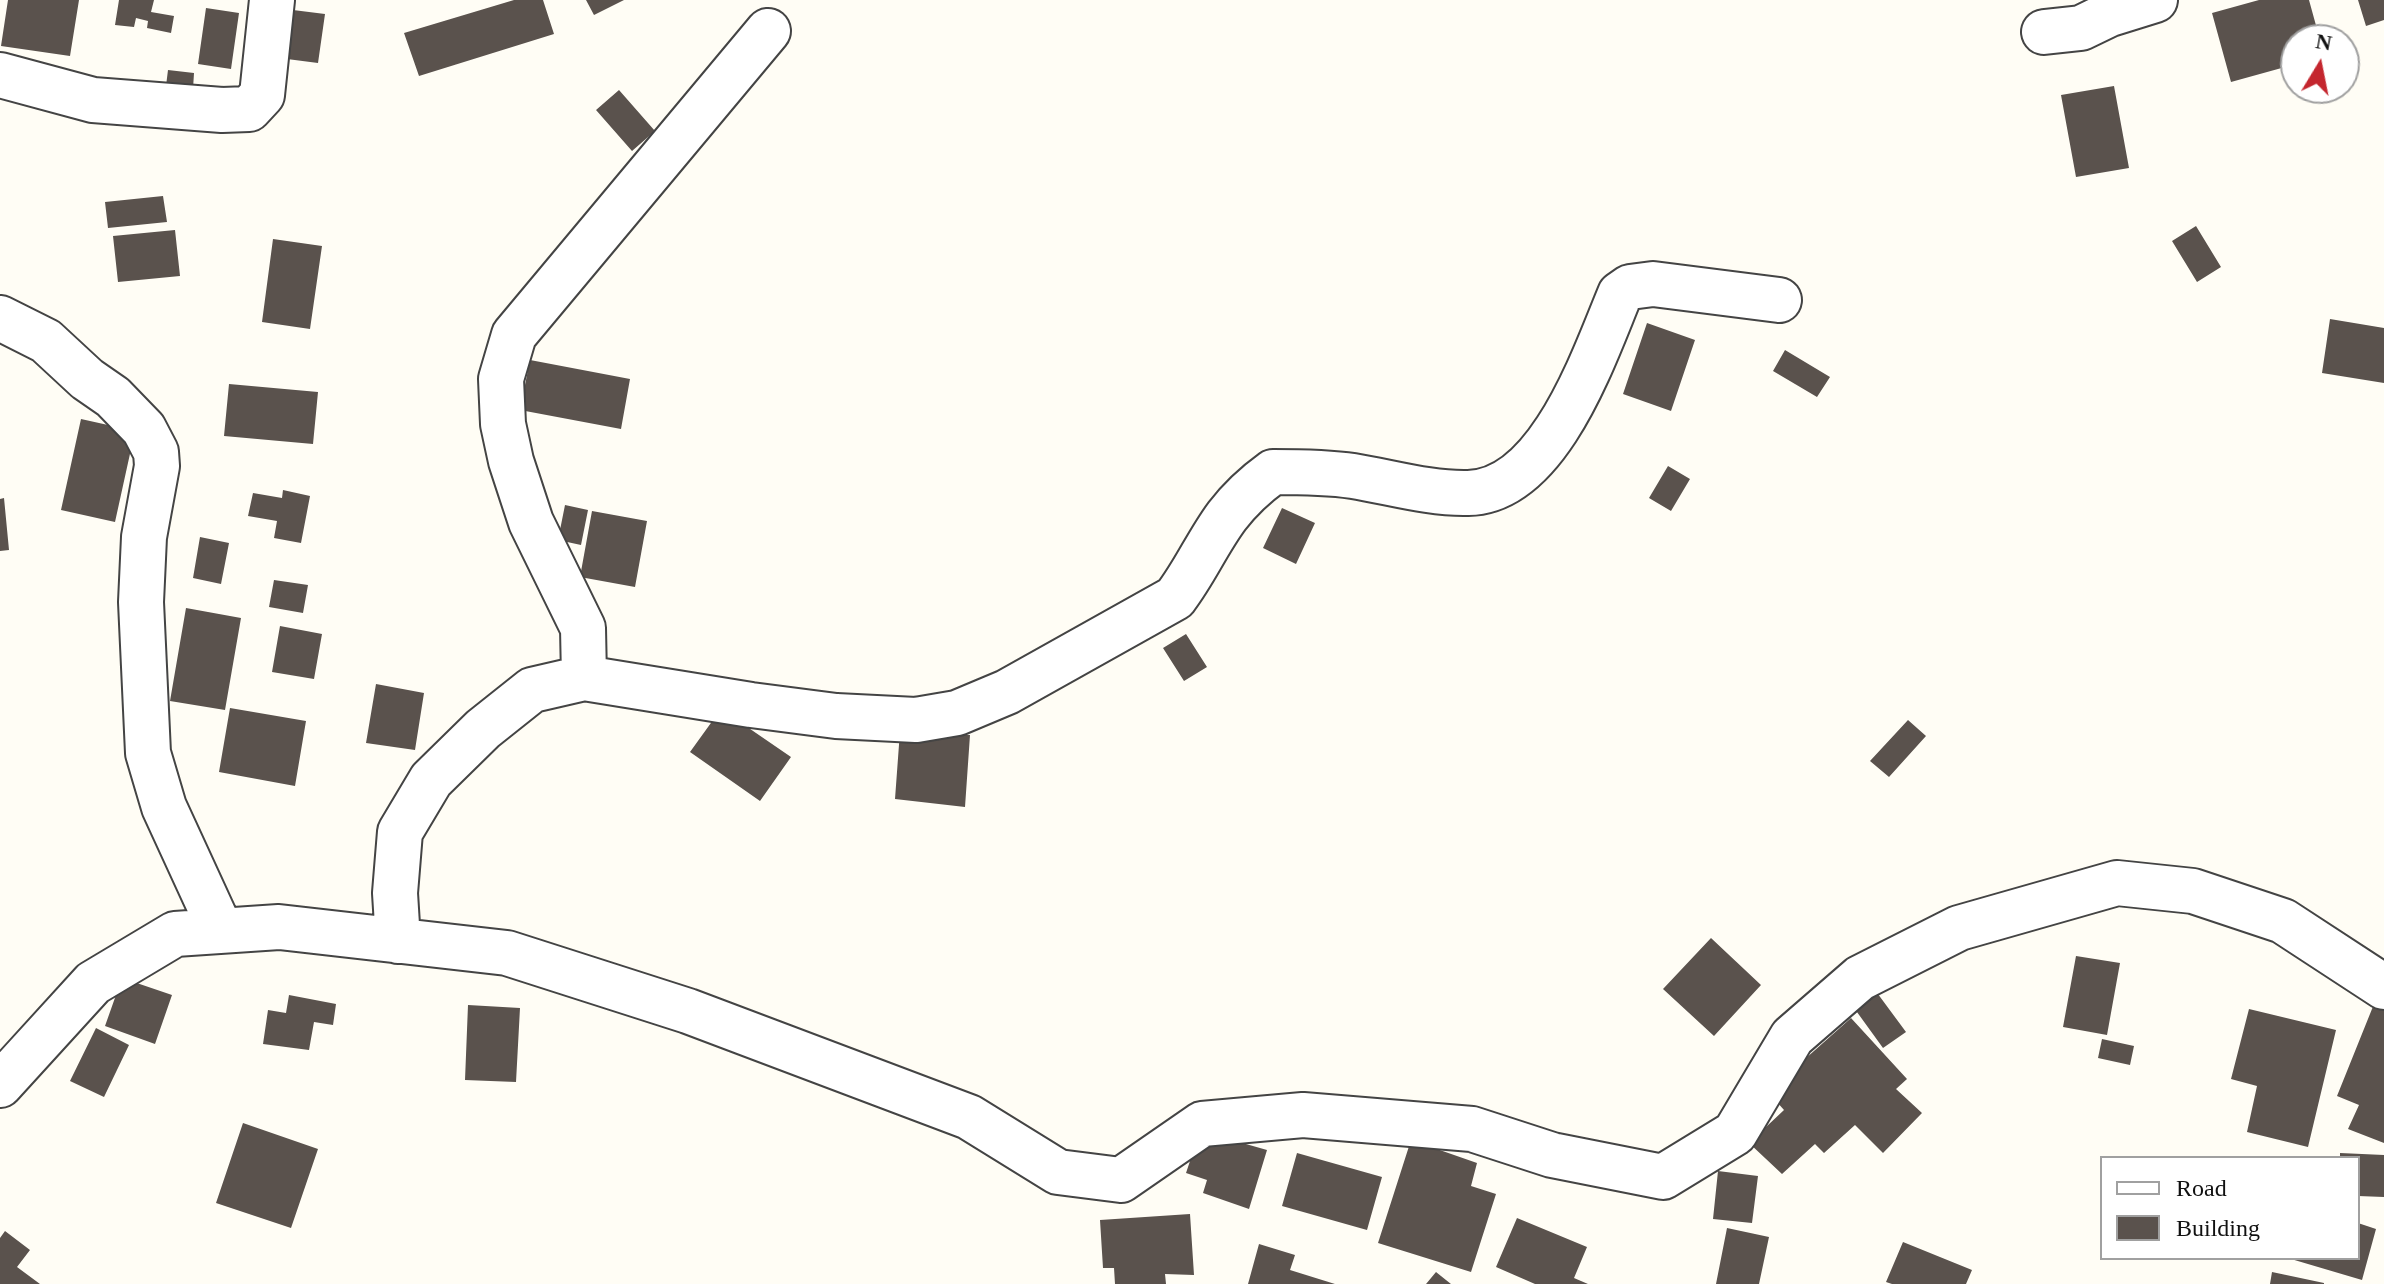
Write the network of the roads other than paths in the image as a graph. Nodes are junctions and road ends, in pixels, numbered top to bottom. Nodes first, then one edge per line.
1 (272, 0) edge
2 (2155, 0) edge
3 (768, 31) dead end
4 (2044, 32) dead end
5 (0, 75) edge
6 (1779, 300) dead end
7 (0, 318) edge
8 (584, 678) junction
9 (221, 931) junction
10 (398, 941) junction
11 (2384, 987) edge
12 (0, 1085) edge

1 - 5 street
2 - 4 street
3 - 8 street
6 - 8 street
7 - 9 street
8 - 10 street
9 - 10 street
9 - 12 street
10 - 11 street

